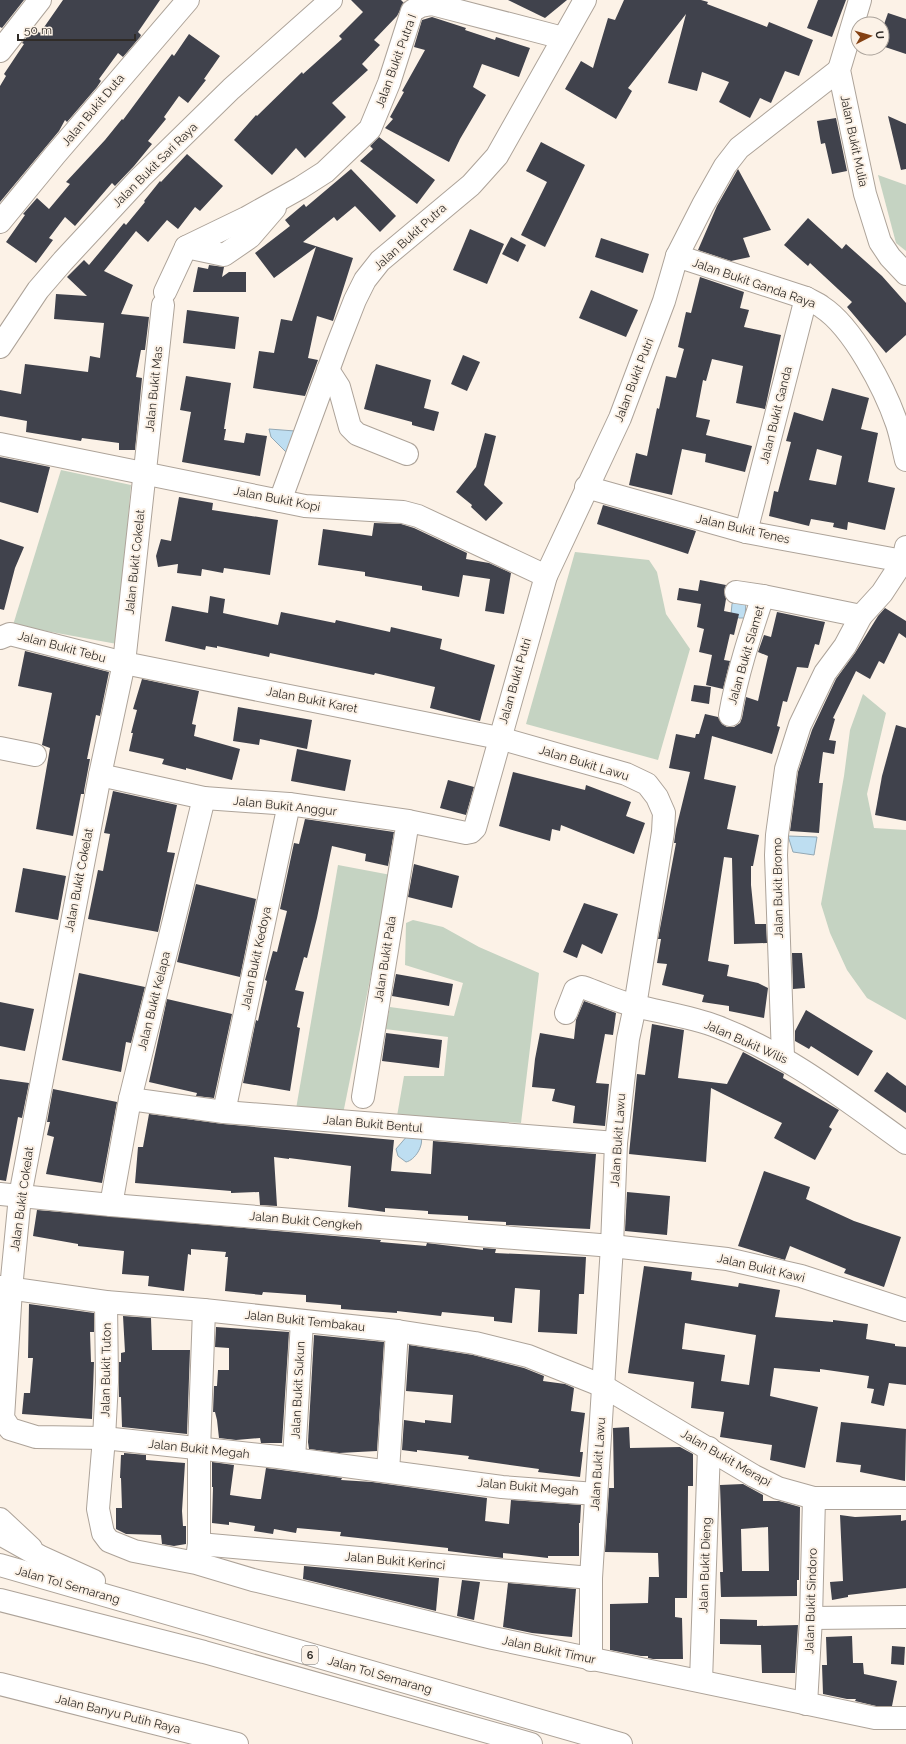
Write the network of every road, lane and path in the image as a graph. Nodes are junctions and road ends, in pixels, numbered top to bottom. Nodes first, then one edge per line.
1 (40, 0) edge
2 (188, 0) edge
3 (331, 0) edge
4 (585, 0) edge
5 (860, 0) edge
6 (563, 38) junction
7 (0, 50) edge
8 (839, 70) junction
9 (0, 222) edge
10 (678, 256) junction
11 (906, 274) edge
12 (806, 298) junction
13 (164, 299) joint
14 (0, 347) edge
15 (328, 370) junction
16 (0, 444) edge
17 (407, 454) dead end
18 (906, 460) edge
19 (145, 472) junction
20 (586, 487) junction
21 (280, 501) junction
22 (746, 532) junction
23 (904, 554) edge
24 (546, 576) junction
25 (736, 592) dead end
26 (763, 596) junction
27 (861, 616) junction
28 (0, 638) edge
29 (124, 663) junction
30 (730, 715) dead end
31 (499, 738) junction
32 (0, 748) edge
33 (35, 755) dead end
34 (100, 775) junction
35 (204, 798) junction
36 (289, 804) junction
37 (408, 821) junction
38 (471, 832) joint
39 (635, 1006) junction
40 (566, 1013) dead end
41 (783, 1057) junction
42 (362, 1097) dead end
43 (130, 1099) junction
44 (224, 1112) junction
45 (616, 1143) junction
46 (906, 1143) edge
47 (10, 1195) edge
48 (111, 1205) junction
49 (612, 1246) junction
50 (5, 1288) edge
51 (106, 1302) junction
52 (204, 1310) junction
53 (906, 1310) edge
54 (302, 1320) junction
55 (397, 1331) junction
56 (603, 1386) junction
57 (104, 1438) junction
58 (709, 1448) junction
59 (199, 1450) junction
60 (294, 1459) junction
61 (388, 1471) junction
62 (596, 1494) junction
63 (814, 1498) junction
64 (906, 1498) edge
65 (0, 1519) edge
66 (0, 1534) edge
67 (198, 1554) junction
68 (41, 1557) junction
69 (0, 1565) edge
70 (591, 1578) junction
71 (120, 1599) junction
72 (0, 1600) edge
73 (906, 1617) edge
74 (811, 1618) junction
75 (591, 1660) junction
76 (701, 1681) junction
77 (0, 1684) edge
78 (806, 1704) junction
79 (906, 1718) edge
80 (237, 1744) edge
81 (531, 1744) edge
82 (621, 1744) edge

1 - 7 main road
2 - 9 main road, Jalan Bukit Duta
3 - 14 main road, Jalan Bukit Sari Raya
4 - 6 main road, Jalan Bukit Putra
5 - 8 main road, Jalan Bukit Mulia
6 - 13 main road, Jalan Bukit Putra I
6 - 15 main road, Jalan Bukit Putra
8 - 10 main road, Jalan Bukit Putri
8 - 11 main road, Jalan Bukit Mulia
10 - 12 main road, Jalan Bukit Ganda Raya
10 - 20 main road, Jalan Bukit Putri
12 - 18 main road, Jalan Bukit Ganda Raya
12 - 22 main road, Jalan Bukit Ganda
13 - 19 main road, Jalan Bukit Mas
15 - 17 main road
15 - 21 main road, Jalan Bukit Putra
16 - 19 main road, Jalan Bukit Kopi
19 - 21 main road, Jalan Bukit Kopi
19 - 29 main road, Jalan Bukit Cokelat
20 - 22 main road, Jalan Bukit Tenes
20 - 24 main road, Jalan Bukit Putri
21 - 24 main road, Jalan Bukit Kopi
22 - 23 main road, Jalan Bukit Tenes
23 - 27 main road, Jalan Bukit Bromo
24 - 31 main road, Jalan Bukit Putri
25 - 26 main road, Jalan Bukit Slamet
26 - 27 main road, Jalan Bukit Slamet
26 - 30 main road, Jalan Bukit Slamet
27 - 41 main road, Jalan Bukit Bromo
28 - 29 main road, Jalan Bukit Tebu
29 - 31 main road, Jalan Bukit Karet
29 - 34 main road, Jalan Bukit Cokelat
31 - 38 main road, Jalan Bukit Putri
31 - 39 main road, Jalan Bukit Lawu
32 - 33 main road
34 - 35 main road, Jalan Bukit Anggur
34 - 47 main road, Jalan Bukit Cokelat
35 - 36 main road, Jalan Bukit Anggur
35 - 43 main road, Jalan Bukit Kelapa
36 - 37 main road, Jalan Bukit Anggur
36 - 44 main road, Jalan Bukit Kedoya
37 - 38 main road, Jalan Bukit Anggur
37 - 42 main road, Jalan Bukit Pala
39 - 40 main road, Jalan Bukit Wilis
39 - 41 main road, Jalan Bukit Wilis
39 - 45 main road, Jalan Bukit Lawu
41 - 46 main road, Jalan Bukit Wilis
43 - 44 main road, Jalan Bukit Bentul
43 - 48 main road, Jalan Bukit Kelapa
44 - 45 main road, Jalan Bukit Bentul
45 - 49 main road, Jalan Bukit Lawu
47 - 48 main road, Jalan Bukit Cengkeh
47 - 50 main road, Jalan Bukit Cokelat
48 - 49 main road, Jalan Bukit Cengkeh
49 - 53 main road, Jalan Bukit Kawi
49 - 56 main road, Jalan Bukit Lawu
50 - 51 main road, Jalan Bukit Tembakau
50 - 57 main road, Jalan Bukit Megah
51 - 52 main road, Jalan Bukit Tembakau
51 - 57 main road, Jalan Bukit Tuton
52 - 54 main road, Jalan Bukit Tembakau
52 - 59 main road
54 - 55 main road, Jalan Bukit Tembakau
54 - 60 main road, Jalan Bukit Sukun
55 - 56 main road, Jalan Bukit Tembakau
55 - 61 main road
56 - 58 main road, Jalan Bukit Merapi
56 - 62 main road, Jalan Bukit Lawu
57 - 59 main road, Jalan Bukit Megah
57 - 67 main road, Jalan Bukit Tuton
58 - 63 main road, Jalan Bukit Merapi
58 - 76 main road, Jalan Bukit Dieng
59 - 60 main road, Jalan Bukit Megah
59 - 67 main road
60 - 61 main road, Jalan Bukit Megah
61 - 62 main road, Jalan Bukit Megah
62 - 70 main road, Jalan Bukit Lawu
63 - 64 main road, Jalan Bukit Merapi
63 - 74 main road, Jalan Bukit Sindoro
65 - 68 main road
66 - 68 main road
67 - 70 main road, Jalan Bukit Kerinci
67 - 75 main road, Jalan Bukit Timur
68 - 71 main road
69 - 71 main road, Jalan Tol Semarang / 6
70 - 75 main road, Jalan Bukit Lawu
71 - 82 main road, Jalan Tol Semarang / 6
72 - 81 main road, Jalan Tol Semarang / 6
73 - 74 main road
74 - 78 main road, Jalan Bukit Sindoro
75 - 76 main road, Jalan Bukit Timur
76 - 78 main road, Jalan Bukit Timur
77 - 80 main road, Jalan Banyu Putih Raya
78 - 79 main road, Jalan Bukit Timur

